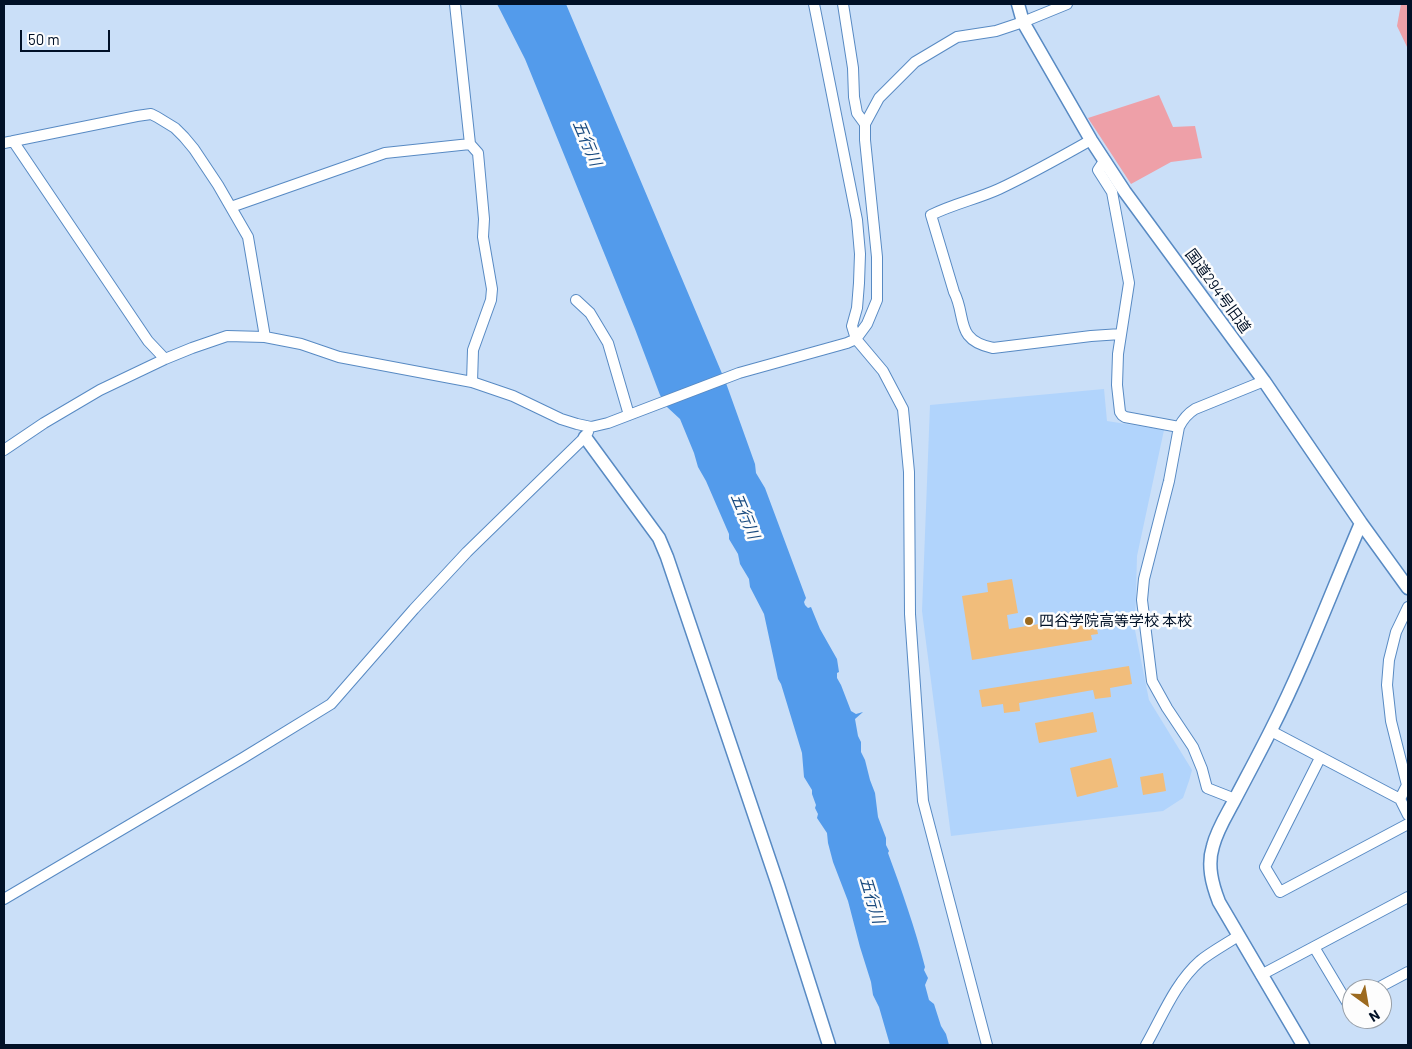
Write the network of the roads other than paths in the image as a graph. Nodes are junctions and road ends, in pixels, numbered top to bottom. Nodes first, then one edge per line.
1 (455, 4) edge
2 (814, 4) edge
3 (843, 4) edge
4 (1018, 4) edge
5 (1067, 4) edge
6 (1023, 22) junction
7 (865, 124) junction
8 (1090, 140) junction
9 (9, 142) edge
10 (470, 144) junction
11 (1104, 161) junction
12 (231, 207) junction
13 (576, 300) dead end
14 (1122, 334) junction
15 (266, 337) junction
16 (856, 339) junction
17 (165, 359) junction
18 (1264, 381) junction
19 (472, 382) junction
20 (629, 415) junction
21 (1179, 427) junction
22 (588, 432) junction
23 (4, 450) edge
24 (1360, 523) junction
25 (1408, 588) edge
26 (1408, 607) edge
27 (1271, 732) junction
28 (1320, 758) junction
29 (1400, 799) junction
30 (1235, 800) junction
31 (1408, 815) edge
32 (1408, 824) edge
33 (1408, 897) edge
34 (4, 900) edge
35 (1238, 936) junction
36 (1314, 947) junction
37 (1408, 972) edge
38 (1261, 975) junction
39 (1392, 980) edge
40 (1342, 994) edge
41 (829, 1045) edge
42 (988, 1045) edge
43 (1146, 1045) edge
44 (1303, 1045) edge

1 - 10 street
2 - 16 street
3 - 7 street
4 - 6 street, 国道294号旧道
5 - 6 street
6 - 7 street
6 - 8 street, 国道294号旧道
7 - 16 street
8 - 11 street, 国道294号旧道
8 - 14 street
9 - 12 street
9 - 17 street
10 - 12 street
10 - 19 street
11 - 14 street
11 - 18 street, 国道294号旧道
12 - 15 street
13 - 20 street
14 - 21 street
15 - 17 street
15 - 19 street
16 - 20 street
16 - 42 street
17 - 23 street
18 - 21 street
18 - 24 street, 国道294号旧道
19 - 22 street
20 - 22 street
21 - 30 street
22 - 34 street
22 - 41 street
24 - 25 street, 国道294号旧道
24 - 27 street
26 - 29 street
27 - 28 street
27 - 30 street
28 - 29 street
28 - 32 street
29 - 31 street
30 - 35 street
33 - 36 street
35 - 38 street
35 - 43 street
36 - 38 street
36 - 40 street
37 - 39 street
38 - 44 street

